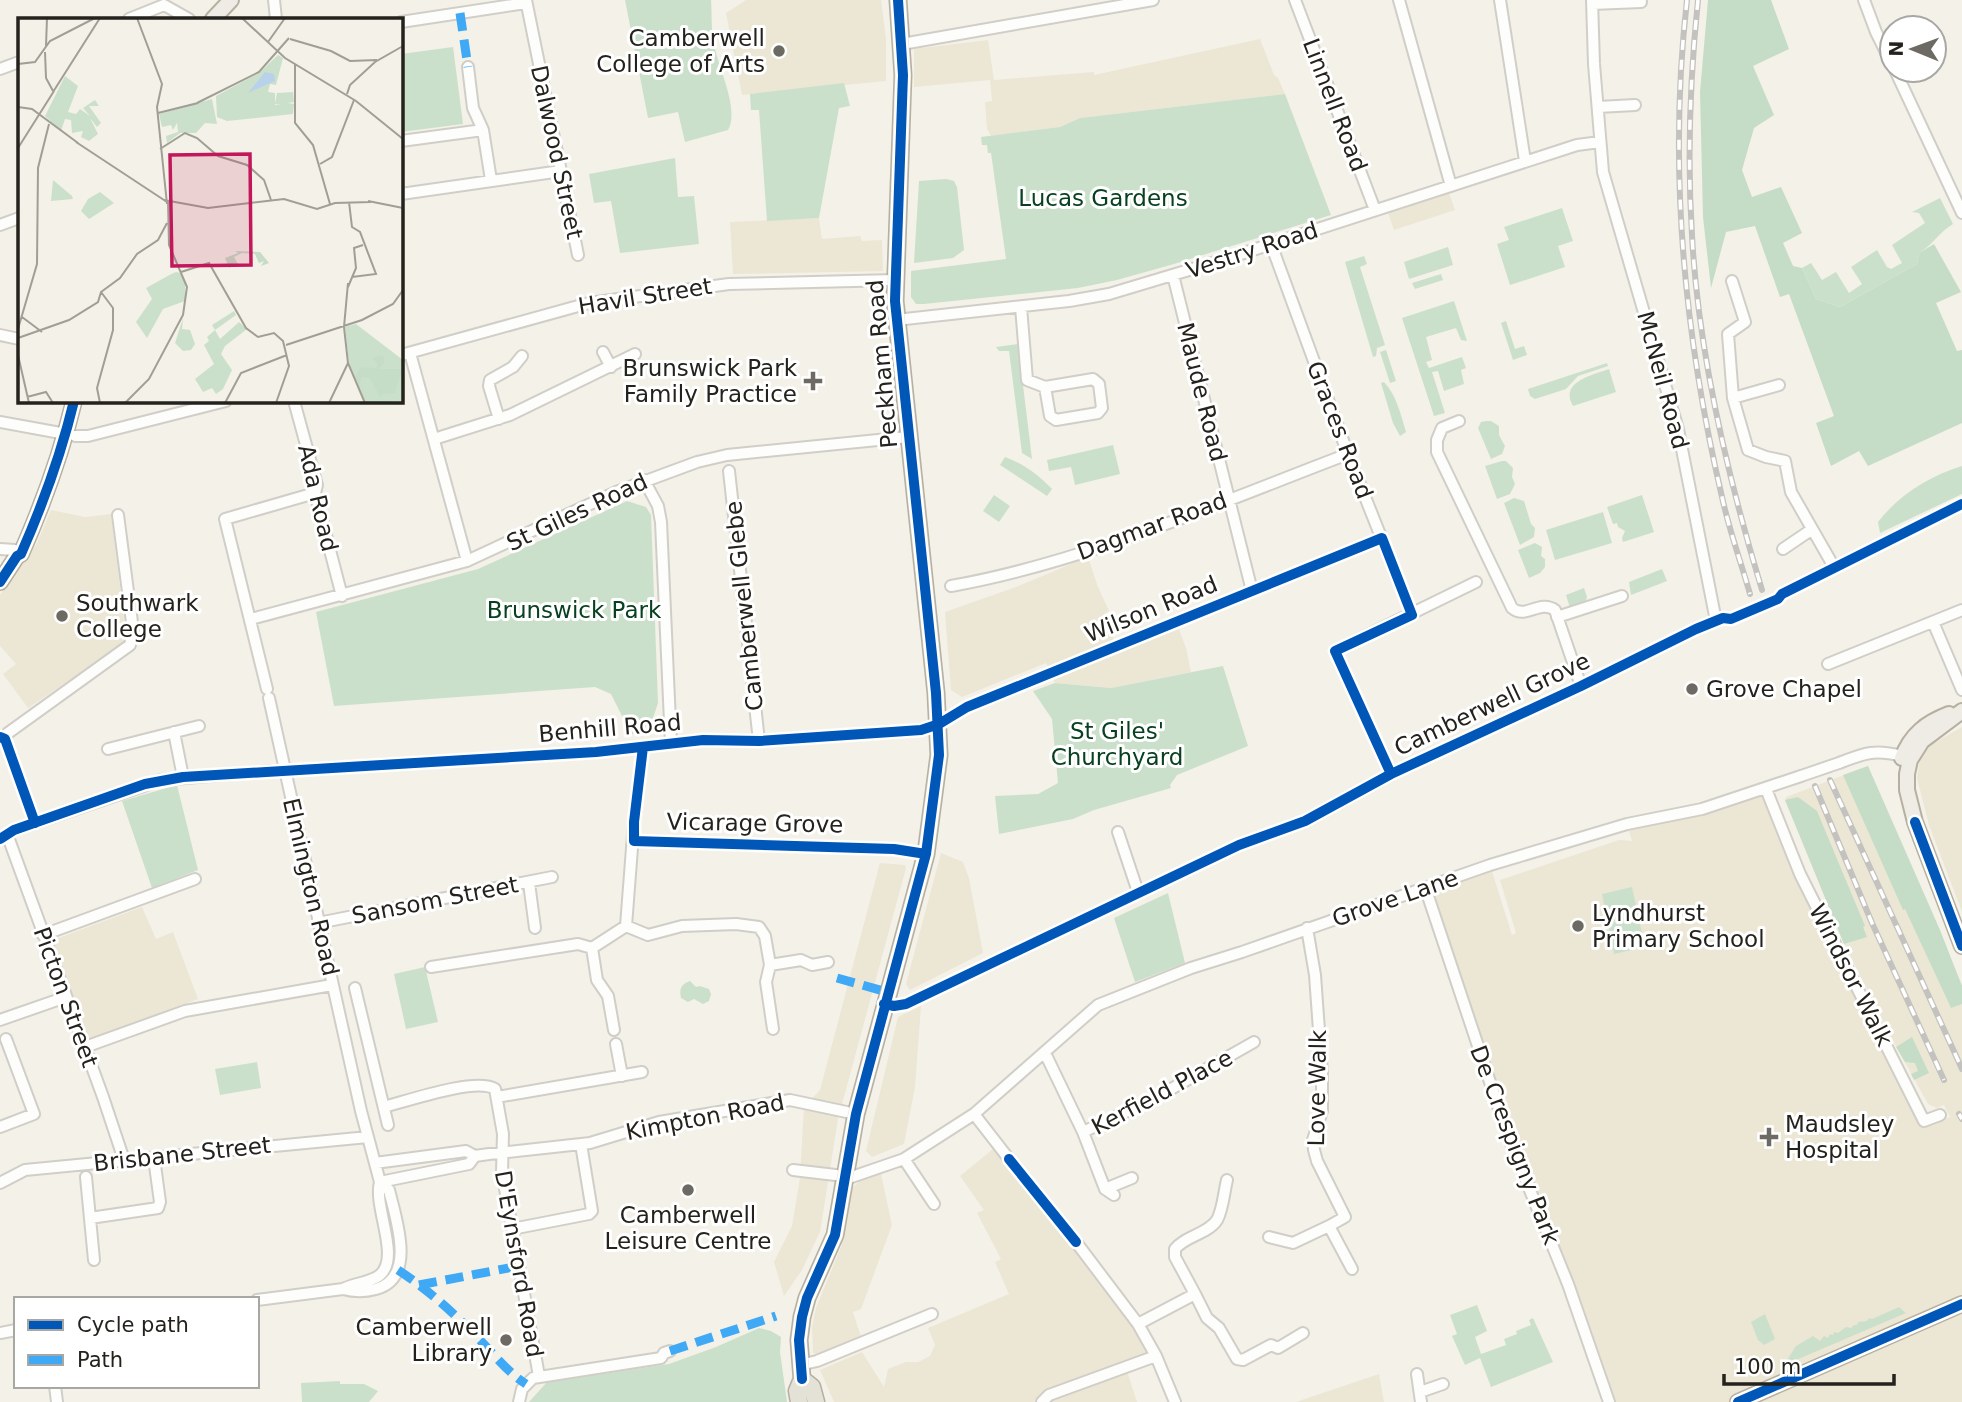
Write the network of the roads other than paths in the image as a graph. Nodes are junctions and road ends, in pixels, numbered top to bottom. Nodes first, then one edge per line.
1 (231, 0) edge
2 (274, 0) edge
3 (898, 0) edge
4 (1153, 0) edge
5 (1296, 0) edge
6 (1399, 0) edge
7 (1500, 0) edge
8 (1864, 0) edge
9 (526, 2) edge
10 (1592, 2) edge
11 (1642, 2) edge
12 (163, 3) edge
13 (131, 18) edge
14 (187, 18) edge
15 (214, 18) edge
16 (276, 18) edge
17 (402, 22) edge
18 (1878, 36) edge
19 (902, 44) junction
20 (18, 62) edge
21 (468, 67) dead end
22 (0, 69) edge
23 (1902, 84) edge
24 (1635, 105) dead end
25 (1598, 107) junction
26 (483, 130) junction
27 (402, 141) edge
28 (1600, 142) junction
29 (1525, 161) junction
30 (561, 171) junction
31 (491, 180) junction
32 (1451, 186) junction
33 (402, 194) edge
34 (1375, 210) junction
35 (1962, 213) edge
36 (18, 218) edge
37 (0, 225) edge
38 (1271, 244) junction
39 (578, 255) dead end
40 (1173, 275) junction
41 (895, 280) junction
42 (1732, 281) dead end
43 (1021, 307) junction
44 (896, 320) junction
45 (0, 335) edge
46 (18, 339) edge
47 (603, 352) dead end
48 (405, 354) edge
49 (635, 355) dead end
50 (522, 356) dead end
51 (611, 367) junction
52 (1779, 385) dead end
53 (1045, 387) junction
54 (1733, 398) junction
55 (75, 402) edge
56 (222, 402) edge
57 (294, 402) edge
58 (499, 419) junction
59 (1459, 421) dead end
60 (0, 422) edge
61 (71, 435) junction
62 (908, 438) junction
63 (434, 439) junction
64 (1348, 454) junction
65 (729, 471) dead end
66 (644, 480) junction
67 (315, 493) junction
68 (1228, 499) junction
69 (1962, 504) edge
70 (118, 515) dead end
71 (1811, 530) junction
72 (1381, 538) junction
73 (1783, 549) dead end
74 (14, 550) edge
75 (467, 561) junction
76 (1834, 567) junction
77 (0, 582) edge
78 (1476, 582) dead end
79 (951, 586) dead end
80 (1252, 591) junction
81 (342, 596) junction
82 (1622, 596) dead end
83 (1962, 610) edge
84 (1412, 615) junction
85 (1558, 617) junction
86 (251, 619) junction
87 (1716, 621) junction
88 (1933, 622) junction
89 (1828, 664) dead end
90 (1580, 686) junction
91 (1962, 690) edge
92 (1962, 711) edge
93 (939, 724) junction
94 (199, 726) dead end
95 (174, 732) junction
96 (3, 738) edge
97 (759, 741) junction
98 (671, 744) junction
99 (643, 747) junction
100 (108, 750) dead end
101 (1906, 758) junction
102 (312, 769) dead end
103 (284, 770) junction
104 (1391, 774) junction
105 (183, 777) junction
106 (1766, 789) junction
107 (35, 823) junction
108 (1118, 832) dead end
109 (3, 837) edge
110 (634, 841) junction
111 (926, 854) junction
112 (552, 877) dead end
113 (195, 879) dead end
114 (529, 883) junction
115 (1425, 887) junction
116 (1138, 891) junction
117 (318, 923) junction
118 (626, 926) junction
119 (536, 928) dead end
120 (1307, 928) junction
121 (43, 935) junction
122 (1962, 946) edge
123 (592, 948) junction
124 (828, 962) dead end
125 (770, 965) junction
126 (431, 967) dead end
127 (332, 985) junction
128 (355, 988) dead end
129 (66, 997) junction
130 (884, 1004) junction
131 (0, 1020) edge
132 (614, 1030) dead end
133 (773, 1030) dead end
134 (6, 1039) dead end
135 (1254, 1042) dead end
136 (616, 1044) dead end
137 (85, 1047) junction
138 (1045, 1053) junction
139 (642, 1072) dead end
140 (622, 1076) junction
141 (498, 1097) junction
142 (384, 1107) junction
143 (856, 1114) junction
144 (974, 1114) junction
145 (1940, 1115) dead end
146 (388, 1125) dead end
147 (0, 1127) edge
148 (1083, 1132) junction
149 (368, 1137) junction
150 (581, 1144) junction
151 (502, 1152) junction
152 (475, 1156) junction
153 (154, 1157) junction
154 (904, 1159) junction
155 (1009, 1159) dead end
156 (124, 1160) junction
157 (375, 1163) junction
158 (793, 1170) dead end
159 (86, 1177) dead end
160 (843, 1178) junction
161 (1132, 1178) dead end
162 (1227, 1180) dead end
163 (0, 1181) edge
164 (380, 1182) junction
165 (934, 1204) dead end
166 (90, 1218) junction
167 (1329, 1226) junction
168 (512, 1229) junction
169 (1269, 1237) dead end
170 (1076, 1242) dead end
171 (94, 1259) dead end
172 (1352, 1269) dead end
173 (343, 1289) junction
174 (1195, 1294) junction
175 (259, 1300) edge
176 (1962, 1304) edge
177 (932, 1314) dead end
178 (1139, 1324) junction
179 (1303, 1333) dead end
180 (670, 1351) dead end
181 (1156, 1356) junction
182 (801, 1372) junction
183 (1417, 1374) dead end
184 (539, 1376) junction
185 (1443, 1384) dead end
186 (1421, 1397) edge
187 (519, 1402) edge
188 (799, 1402) edge
189 (816, 1402) edge
190 (1042, 1402) edge
191 (1175, 1402) edge
192 (1609, 1402) edge
193 (1738, 1402) edge

1 - 15 main road
2 - 16 street
3 - 19 highway, Peckham Road
4 - 19 street
5 - 34 street, Linnell Road
6 - 32 street
7 - 29 street
8 - 18 street
9 - 17 street
9 - 30 street, Dalwood Street
10 - 11 street
10 - 25 street, McNeil Road
12 - 13 street
12 - 14 street
19 - 41 highway, Peckham Road
20 - 22 street
21 - 26 street
23 - 35 street
24 - 25 street
25 - 28 street, McNeil Road
26 - 27 street
26 - 31 street
28 - 29 street, Vestry Road
28 - 87 street, McNeil Road
29 - 32 street, Vestry Road
30 - 31 street
30 - 39 street, Dalwood Street
31 - 33 street
32 - 34 street, Vestry Road
34 - 38 street, Vestry Road
36 - 37 street
38 - 40 street, Vestry Road
38 - 64 street, Graces Road
40 - 43 street, Vestry Road
40 - 68 street, Maude Road
41 - 44 highway, Peckham Road
41 - 48 street, Havil Street
42 - 54 street
43 - 44 street, Vestry Road
43 - 53 street
44 - 62 highway, Peckham Road
45 - 46 street
47 - 51 street
48 - 63 street
49 - 51 street
50 - 58 street
51 - 58 street
52 - 54 street
53 - 53 street
54 - 71 street
55 - 61 main road
56 - 61 street
57 - 67 street, Ada Road
58 - 63 street
59 - 85 street
60 - 61 street
61 - 74 main road
62 - 66 street, St Giles Road
62 - 93 highway, Peckham Road
63 - 75 street
64 - 68 street, Dagmar Road
64 - 72 street, Graces Road
65 - 97 street, Camberwell Glebe
66 - 75 street, St Giles Road
66 - 98 street
67 - 81 street, Ada Road
67 - 86 street, Elmington Road
68 - 79 street, Dagmar Road
68 - 80 street, Maude Road
69 - 76 street, Camberwell Grove
70 - 96 street
71 - 73 street
71 - 76 street
72 - 80 street, Wilson Road
72 - 84 street, Graces Road
74 - 77 main road
75 - 81 street, St Giles Road
76 - 87 street, Camberwell Grove, bridge
78 - 84 street
80 - 93 street, Wilson Road
81 - 86 street, St Giles Road
82 - 85 street
83 - 88 street
84 - 104 street
85 - 90 street
86 - 103 street, Elmington Road
87 - 90 street, Camberwell Grove
88 - 89 street
88 - 91 street
90 - 104 street, Camberwell Grove
92 - 101 main road
93 - 97 street, Benhill Road
93 - 111 highway, Peckham Road
94 - 95 street
95 - 100 street
95 - 105 street
96 - 107 street
97 - 98 street, Benhill Road
98 - 99 street, Benhill Road
99 - 102 street, Benhill Road
99 - 110 street, Vicarage Grove
101 - 106 street, Grove Lane, bridge
101 - 122 main road
103 - 105 street
103 - 117 street, Elmington Road
104 - 116 street, Camberwell Grove
105 - 107 street
106 - 115 street, Grove Lane
106 - 145 street, Windsor Walk
107 - 109 street
108 - 116 street
109 - 121 street, Picton Street
110 - 111 street, Vicarage Grove
110 - 118 street, Vicarage Grove
111 - 130 highway, Peckham Road
112 - 114 street, Sansom Street
113 - 121 street
114 - 117 street, Sansom Street
114 - 119 street
115 - 120 street, Grove Lane
115 - 192 street, De Crespigny Park
116 - 130 street, Camberwell Grove
117 - 127 street, Elmington Road
118 - 123 street
118 - 125 street
120 - 138 street, Grove Lane
120 - 167 street, Love Walk
121 - 129 street, Picton Street
123 - 126 street
123 - 132 street
124 - 125 street
125 - 133 street
127 - 137 street
127 - 149 street, Elmington Road
128 - 142 street
129 - 131 street
129 - 137 street, Picton Street
130 - 143 highway, Peckham Road
134 - 147 street
135 - 148 street, Kerfield Place
136 - 140 street
137 - 156 street, Picton Street
138 - 144 street, Grove Lane
138 - 148 street
139 - 140 street
140 - 141 street
141 - 142 street
141 - 151 street, D'Eynsford Road
142 - 146 street
143 - 150 street, Kimpton Road
143 - 160 highway, Peckham Road
144 - 154 street, Grove Lane
144 - 155 street
148 - 161 street, Kerfield Place
149 - 153 street, Brisbane Street
149 - 157 street, Elmington Road
150 - 151 street, Kimpton Road
150 - 168 street
151 - 152 street, Kimpton Road
151 - 168 street, D'Eynsford Road
152 - 157 street, Kimpton Road
152 - 164 street, Kimpton Road
153 - 156 street, Brisbane Street
153 - 166 street
154 - 160 street, Grove Lane
154 - 165 street
156 - 163 street, Brisbane Street
157 - 164 street, Elmington Road
158 - 160 street
159 - 166 street
160 - 182 highway, Peckham Road
162 - 174 street
164 - 173 street, Elmington Road
164 - 173 street, Elmington Road
166 - 171 street
167 - 169 street
167 - 172 street
168 - 184 street, D'Eynsford Road
170 - 178 street
173 - 175 street
174 - 178 street
174 - 179 street
176 - 193 main road
177 - 182 street
178 - 181 street
180 - 184 street
181 - 190 street
181 - 191 street
182 - 188 highway, Peckham Road
182 - 189 highway
183 - 186 street
184 - 187 street
185 - 186 street

